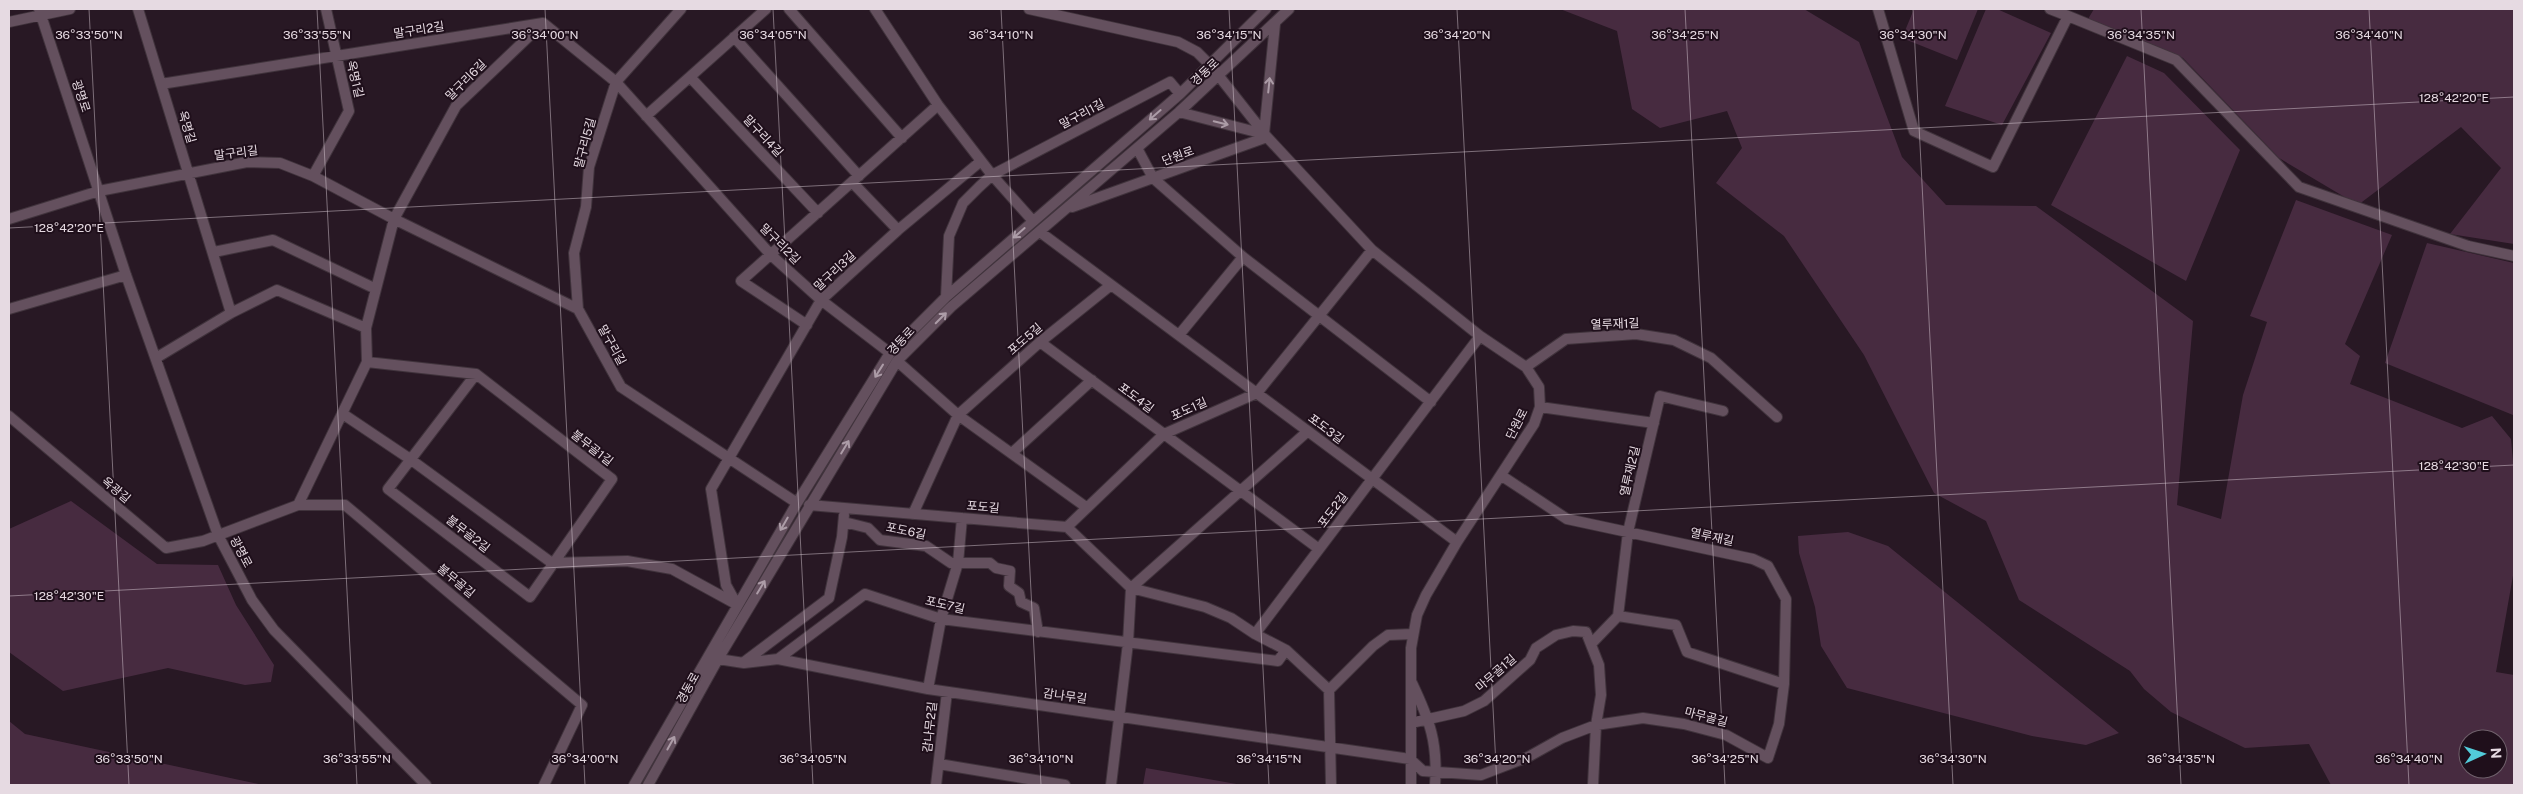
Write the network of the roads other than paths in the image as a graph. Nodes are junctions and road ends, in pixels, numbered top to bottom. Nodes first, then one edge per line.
1 (70, 9) edge
2 (138, 9) edge
3 (326, 9) edge
4 (681, 9) edge
5 (766, 9) edge
6 (789, 9) edge
7 (875, 9) edge
8 (1029, 9) edge
9 (1266, 9) edge
10 (1289, 9) edge
11 (1878, 9) edge
12 (2050, 9) edge
13 (39, 11) edge
14 (2068, 16) junction
15 (9, 22) edge
16 (543, 23) junction
17 (1275, 24) junction
18 (734, 37) junction
19 (337, 56) junction
20 (1211, 66) junction
21 (1219, 76) junction
22 (690, 77) junction
23 (616, 82) junction
24 (161, 84) junction
25 (1180, 94) junction
26 (938, 105) junction
27 (1179, 112) junction
28 (646, 116) junction
29 (1265, 136) junction
30 (902, 138) junction
31 (1137, 148) junction
32 (981, 161) junction
33 (188, 173) junction
34 (313, 176) junction
35 (992, 176) junction
36 (1154, 178) junction
37 (856, 179) junction
38 (99, 191) junction
39 (1066, 209) junction
40 (818, 213) junction
41 (9, 219) edge
42 (394, 220) junction
43 (1033, 221) junction
44 (898, 230) junction
45 (1040, 232) junction
46 (1372, 250) junction
47 (214, 252) junction
48 (771, 255) junction
49 (1243, 256) junction
50 (2514, 256) edge
51 (126, 275) junction
52 (1111, 284) junction
53 (376, 289) junction
54 (946, 297) junction
55 (821, 300) junction
56 (9, 309) edge
57 (578, 309) junction
58 (231, 313) junction
59 (1319, 316) junction
60 (807, 325) junction
61 (366, 328) junction
62 (1179, 335) junction
63 (1480, 336) junction
64 (1040, 342) junction
65 (890, 353) junction
66 (156, 358) junction
67 (897, 361) junction
68 (367, 362) junction
69 (1526, 367) junction
70 (476, 374) junction
71 (1092, 380) junction
72 (1256, 393) junction
73 (1431, 402) junction
74 (1540, 407) junction
75 (1723, 411) dead end
76 (342, 414) junction
77 (958, 415) junction
78 (9, 416) edge
79 (1776, 417) dead end
80 (1654, 423) junction
81 (1308, 431) junction
82 (1164, 434) junction
83 (1012, 453) junction
84 (728, 458) junction
85 (410, 459) junction
86 (1502, 476) junction
87 (1372, 479) junction
88 (1241, 491) junction
89 (797, 502) junction
90 (298, 505) junction
91 (809, 506) junction
92 (1086, 507) junction
93 (843, 508) junction
94 (913, 514) junction
95 (962, 518) junction
96 (844, 522) junction
97 (1067, 527) junction
98 (1628, 532) junction
99 (218, 535) junction
100 (1457, 542) junction
101 (1319, 550) junction
102 (958, 562) junction
103 (552, 563) junction
104 (1131, 588) junction
105 (737, 605) junction
106 (747, 612) junction
107 (1618, 616) junction
108 (940, 619) junction
109 (1038, 632) junction
110 (1255, 634) junction
111 (1412, 634) junction
112 (1128, 643) junction
113 (1591, 644) junction
114 (1286, 650) junction
115 (718, 659) junction
116 (778, 659) junction
117 (744, 662) junction
118 (1411, 681) junction
119 (1784, 684) junction
120 (928, 689) junction
121 (1329, 690) junction
122 (947, 692) junction
123 (1120, 717) junction
124 (1430, 720) junction
125 (1411, 723) junction
126 (1780, 724) joint
127 (1596, 725) junction
128 (1331, 748) junction
129 (1410, 759) junction
130 (939, 764) junction
131 (1436, 772) junction
132 (426, 785) edge
133 (544, 785) edge
134 (634, 785) edge
135 (648, 785) edge
136 (936, 785) edge
137 (1065, 785) edge
138 (1111, 785) edge
139 (1331, 785) edge
140 (1411, 785) edge
141 (1434, 785) edge
142 (1592, 785) edge

1 - 13 street
2 - 24 street, 옥명길
3 - 19 street, 옥명1길
4 - 23 street, 말구리5길
5 - 18 street
6 - 30 street
7 - 26 street
8 - 20 street, 단원로
9 - 20 street, 경동로
10 - 17 street, 경동로
11 - 14 street
12 - 14 street
13 - 15 street
13 - 38 street, 광명로
14 - 50 street
16 - 19 street, 말구리2길
16 - 23 street, 말구리2길
16 - 42 street, 말구리6길
17 - 21 street, 경동로
29 -> 17 street
18 - 22 street
18 - 37 street
19 - 24 street, 말구리2길
19 - 34 street, 옥명1길
20 - 21 street, 단원로
20 - 25 street, 경동로
21 - 27 street, 경동로
21 - 29 street, 단원로
22 - 28 street
22 - 40 street, 말구리4길
23 - 28 street, 말구리2길
23 - 57 street, 말구리5길
24 - 33 street, 옥명길
25 - 35 street, 말구리1길
25 -> 43 street, 경동로
26 - 30 street
26 - 32 street
27 -> 29 street
27 - 31 street, 경동로
28 - 48 street, 말구리2길
29 - 36 street, 단원로
29 - 46 street, 단원로
30 - 37 street
31 - 36 street
31 - 39 street, 경동로
32 - 35 street
32 - 44 street, 말구리3길
33 - 34 street, 말구리길
33 - 38 street, 말구리길
33 - 47 street, 옥명길
34 - 42 street, 말구리길
35 - 43 street
35 - 54 street, 말구리1길
36 - 39 street
36 - 49 street, 단원로
37 - 40 street
37 - 44 street
38 - 41 street
38 - 51 street, 광명로
39 - 45 street, 경동로
40 - 48 street
42 - 53 street
42 - 57 street, 말구리길
43 -> 54 street, 경동로
44 - 55 street, 말구리3길
45 - 52 street, 포도3길
67 -> 45 street, 경동로
46 - 59 street, 포도1길
46 - 63 street, 단원로
47 - 53 street
47 - 58 street, 옥명길
48 - 55 street, 말구리2길
48 - 60 street
49 - 59 street
49 - 62 street
51 - 56 street
51 - 66 street, 광명로
52 - 62 street, 포도3길
52 - 64 street, 포도5길
53 - 61 street
54 - 65 street, 경동로
55 - 60 street, 말구리3길
55 - 65 street, 말구리2길
57 - 84 street, 말구리길
58 - 61 street
58 - 66 street
59 - 72 street, 포도1길
59 - 73 street
60 - 84 street, 말구리3길
61 - 68 street
62 - 72 street, 포도3길
63 - 69 street, 단원로
63 - 73 street, 포도2길
64 - 71 street, 포도4길
64 - 77 street, 포도5길
65 -> 89 street, 경동로
66 - 99 street, 광명로
67 - 77 street
91 -> 67 street, 경동로
68 - 70 street
68 - 76 street
69 - 74 street, 단원로
69 - 79 street, 열루재1길
70 - 85 street
70 - 103 street, 불무골1길
71 - 82 street, 포도4길
71 - 83 street
72 - 81 street, 포도3길
72 - 82 street, 포도1길
73 - 87 street, 포도2길
74 - 80 street
74 - 86 street, 단원로
75 - 80 street, 열루재2길
76 - 85 street
76 - 90 street
77 - 83 street
77 - 94 street, 포도5길
78 - 99 street, 옥광길
80 - 98 street, 열루재2길
81 - 87 street, 포도3길
81 - 88 street
82 - 88 street, 포도4길
82 - 92 street, 포도1길
83 - 92 street
84 - 89 street, 말구리길
84 - 105 street, 말구리3길
85 - 103 street
85 - 103 street, 불무골2길
86 - 98 street, 열루재길
86 - 100 street, 단원로
87 - 100 street, 포도3길
87 - 101 street, 포도2길
88 - 101 street, 포도4길
88 - 104 street
89 -> 105 street, 경동로
90 - 99 street, 불무골길
90 - 133 street, 불무골길
91 - 93 street, 포도길
106 -> 91 street, 경동로
92 - 97 street, 포도1길
93 - 94 street, 포도길
93 - 96 street
94 - 95 street, 포도길
95 - 97 street, 포도길
95 - 102 street
96 - 102 street, 포도6길
96 - 117 street
97 - 104 street
98 - 107 street, 열루재2길
98 - 119 street, 열루재길
99 - 132 street, 광명로
100 - 111 street, 단원로
101 - 110 street, 포도2길
102 - 108 street
102 - 109 street, 포도6길
103 - 105 street
104 - 110 street
104 - 112 street
105 - 106 street
105 - 134 street, 경동로
106 - 115 street, 경동로
107 - 113 street
107 - 119 street
108 - 109 street, 포도7길
108 - 116 street, 포도7길
108 - 120 street
109 - 112 street, 포도7길
110 - 114 street
111 - 118 street, 단원로
111 - 121 street
112 - 114 street, 포도7길
112 - 123 street
113 - 124 street, 마무골1길
113 - 127 street
114 - 121 street
115 - 117 street, 감나무길
135 -> 115 street, 경동로
116 - 117 street, 감나무길
116 - 120 street, 감나무길
118 - 124 street
118 - 125 street, 단원로
119 - 126 street, 열루재길
120 - 122 street, 감나무길
121 - 128 street
122 - 123 street, 감나무길
122 - 130 street, 감나무2길
123 - 128 street, 감나무길
123 - 138 street
124 - 125 street, 마무골1길
124 - 131 street
125 - 129 street, 단원로
126 - 127 street, 마무골길
127 - 131 street, 마무골길
127 - 142 street
128 - 129 street, 감나무길
128 - 139 street
129 - 131 street, 마무골길
129 - 140 street, 단원로
130 - 136 street, 감나무2길
130 - 137 street, 감나무2길
131 - 141 street

